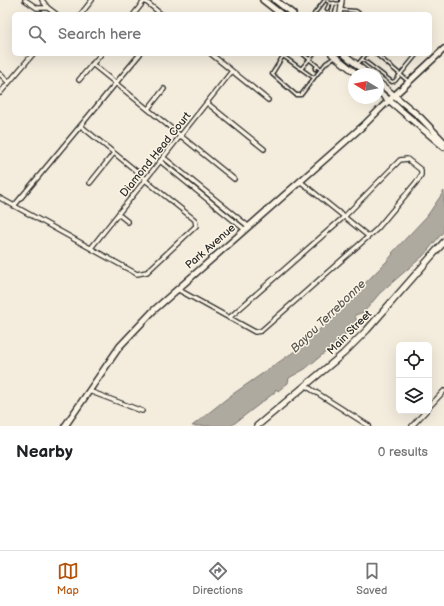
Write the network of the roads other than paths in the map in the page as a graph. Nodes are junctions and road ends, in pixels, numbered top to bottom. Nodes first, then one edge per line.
1 (25, 0) edge
2 (42, 0) edge
3 (92, 0) edge
4 (145, 0) edge
5 (263, 0) edge
6 (275, 0) edge
7 (325, 0) edge
8 (342, 2) edge
9 (330, 3) junction
10 (334, 3) junction
11 (283, 6) junction
12 (48, 8) junction
13 (327, 9) dead end
14 (53, 12) edge
15 (83, 12) edge
16 (136, 12) edge
17 (159, 12) edge
18 (278, 12) edge
19 (280, 12) edge
20 (290, 12) edge
21 (316, 12) edge
22 (332, 12) edge
23 (341, 12) edge
24 (357, 12) edge
25 (444, 50) edge
26 (31, 56) edge
27 (99, 56) edge
28 (138, 56) edge
29 (213, 56) edge
30 (283, 56) edge
31 (285, 56) edge
32 (306, 56) edge
33 (312, 56) edge
34 (333, 56) edge
35 (335, 56) edge
36 (347, 56) edge
37 (364, 56) edge
38 (378, 56) edge
39 (415, 56) edge
40 (432, 56) edge
41 (435, 58) junction
42 (310, 59) junction
43 (362, 59) junction
44 (92, 64) junction
45 (357, 65) junction
46 (317, 66) junction
47 (350, 68) edge
48 (361, 68) edge
49 (301, 69) junction
50 (315, 69) dead end
51 (321, 69) junction
52 (232, 71) junction
53 (312, 72) dead end
54 (0, 74) edge
55 (401, 74) junction
56 (310, 75) junction
57 (314, 78) junction
58 (79, 80) dead end
59 (8, 82) junction
60 (409, 82) junction
61 (117, 84) junction
62 (384, 87) edge
63 (164, 89) dead end
64 (0, 93) edge
65 (394, 95) junction
66 (384, 96) edge
67 (268, 100) dead end
68 (389, 100) junction
69 (207, 103) junction
70 (148, 110) junction
71 (81, 126) junction
72 (181, 136) junction
73 (444, 142) edge
74 (444, 147) edge
75 (264, 150) dead end
76 (114, 153) junction
77 (162, 159) junction
78 (146, 179) junction
79 (234, 179) dead end
80 (301, 182) junction
81 (90, 183) dead end
82 (204, 190) junction
83 (201, 194) junction
84 (0, 198) edge
85 (14, 206) junction
86 (118, 214) junction
87 (345, 216) junction
88 (128, 222) dead end
89 (246, 228) junction
90 (368, 236) junction
91 (444, 242) edge
92 (91, 248) junction
93 (177, 289) junction
94 (229, 318) junction
95 (306, 386) junction
96 (89, 391) junction
97 (444, 391) edge
98 (432, 404) edge
99 (142, 411) dead end
100 (423, 414) edge
101 (65, 426) edge
102 (257, 426) edge
103 (369, 426) edge
104 (412, 426) edge

1 - 12 street
2 - 12 street
3 - 15 street
4 - 16 street
4 - 17 street
5 - 18 main road
6 - 11 main road
7 - 9 lane
7 - 21 lane
8 - 10 lane
8 - 23 street
9 - 10 lane
9 - 13 lane
10 - 22 lane
11 - 19 lane
11 - 20 main road
12 - 14 street
23 - 24 lane
25 - 41 main road, Park Avenue
26 - 59 street
27 - 44 street
28 - 61 street
29 - 52 street
30 - 57 lane
31 - 49 lane
32 - 42 lane
33 - 42 lane
34 - 51 lane
35 - 47 main road
36 - 45 main road
37 - 43 lane
38 - 55 lane
39 - 55 lane
40 - 41 lane
41 - 60 main road, Park Avenue
42 - 46 lane
42 - 49 lane
43 - 45 lane
43 - 55 lane
44 - 58 street
44 - 61 street
45 - 48 main road
46 - 50 lane
46 - 51 lane
49 - 56 lane
51 - 57 lane
52 - 67 street
52 - 69 street, Diamond Head Court
53 - 56 lane
54 - 59 street
55 - 60 lane
56 - 57 lane
59 - 64 street
60 - 65 main road, Park Avenue
61 - 70 street
61 - 71 street
62 - 65 main road
63 - 70 street
65 - 68 main road, Park Avenue
65 - 73 main road
66 - 68 main road
68 - 74 main road
68 - 80 main road, Park Avenue
69 - 72 street, Diamond Head Court
69 - 75 street
70 - 72 street
71 - 76 street
71 - 85 street
72 - 77 street, Diamond Head Court
72 - 79 street
76 - 78 street
76 - 81 street
77 - 78 street, Diamond Head Court
77 - 82 street
77 - 83 street
78 - 86 street, Diamond Head Court
78 - 92 street
80 - 87 street
80 - 89 main road, Park Avenue
82 - 83 lane
82 - 89 street
83 - 89 street
84 - 85 street
85 - 92 street
86 - 88 street
86 - 92 street, Diamond Head Court
87 - 90 street
87 - 90 street
87 - 94 street
89 - 93 main road, Park Avenue
90 - 94 street
91 - 95 main road, Main Street
93 - 94 street
93 - 96 main road, Park Avenue
95 - 102 main road, Main Street
95 - 103 street
96 - 99 street
96 - 101 main road, Park Avenue
97 - 98 street
100 - 104 street

